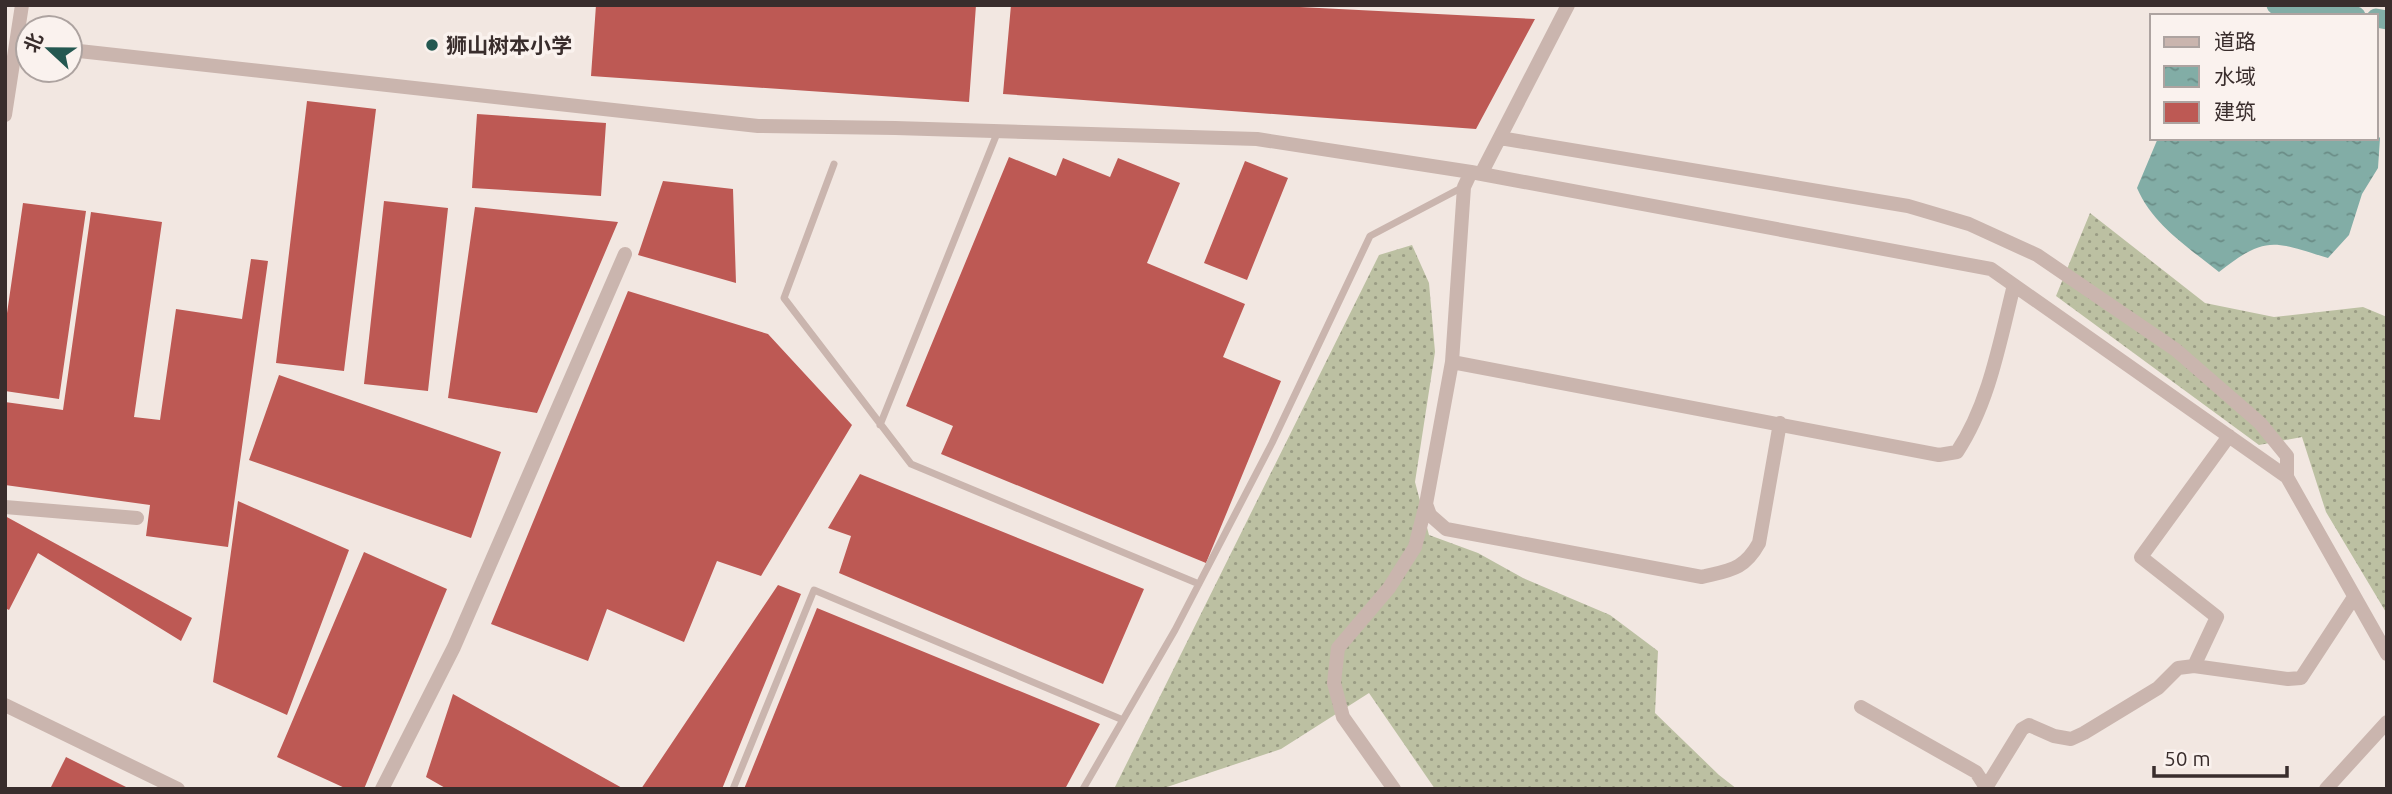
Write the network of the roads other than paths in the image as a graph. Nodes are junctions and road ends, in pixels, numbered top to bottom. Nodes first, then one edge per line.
1 (1568, 5) edge
2 (84, 52) edge
3 (14, 78) edge
4 (5, 115) edge
5 (998, 131) junction
6 (1500, 138) junction
7 (834, 164) dead end
8 (1476, 173) junction
9 (1464, 187) junction
10 (625, 254) dead end
11 (2014, 285) junction
12 (1452, 362) junction
13 (1780, 424) junction
14 (880, 425) junction
15 (2229, 436) junction
16 (2287, 477) junction
17 (1426, 504) junction
18 (5, 508) edge
19 (137, 518) dead end
20 (1199, 584) junction
21 (2354, 597) junction
22 (2387, 654) edge
23 (2194, 666) junction
24 (5, 705) edge
25 (1861, 707) dead end
26 (1123, 720) junction
27 (2387, 722) edge
28 (1987, 787) edge
29 (178, 789) edge
30 (382, 789) edge
31 (733, 789) edge
32 (1083, 789) edge
33 (1394, 789) edge
34 (2326, 789) edge

1 - 6 street
2 - 5 street
3 - 4 street
5 - 8 street
5 - 14 lane
6 - 8 street
6 - 16 street
7 - 14 lane
8 - 9 street
8 - 11 street
9 - 12 street
9 - 20 lane
10 - 30 street
11 - 13 street
11 - 15 street
12 - 13 street
12 - 17 street
13 - 17 street
14 - 20 lane
15 - 16 street
15 - 23 street
16 - 21 street
17 - 33 street
18 - 19 street
20 - 26 lane
21 - 22 street
21 - 23 street
23 - 28 street
24 - 29 street
25 - 28 street
26 - 31 lane
26 - 32 lane
27 - 34 street

